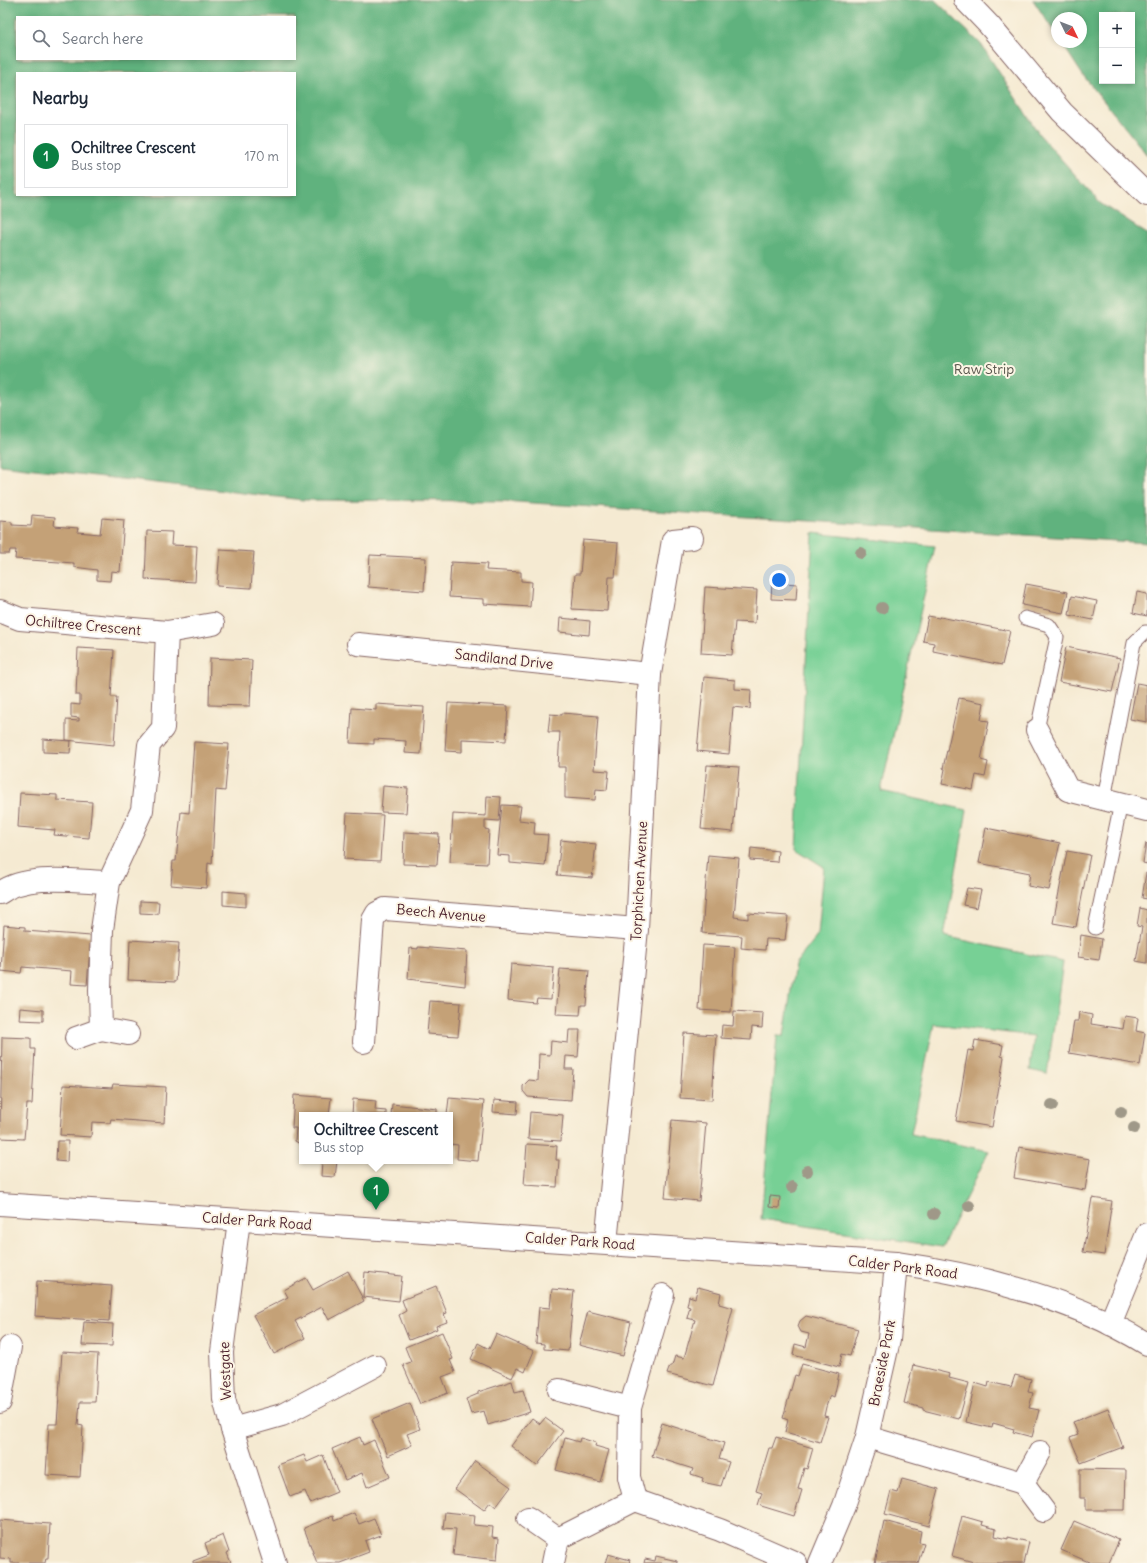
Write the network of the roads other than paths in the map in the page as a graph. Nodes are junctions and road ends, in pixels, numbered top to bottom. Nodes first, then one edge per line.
1 (965, 0) edge
2 (1147, 195) edge
3 (692, 538) dead end
4 (0, 611) edge
5 (1025, 618) dead end
6 (213, 624) dead end
7 (167, 632) junction
8 (1147, 632) edge
9 (358, 644) dead end
10 (650, 674) junction
11 (1037, 730) joint
12 (1113, 801) junction
13 (1147, 810) edge
14 (108, 882) junction
15 (0, 893) edge
16 (1095, 928) dead end
17 (637, 930) junction
18 (101, 1029) junction
19 (128, 1034) dead end
20 (76, 1038) dead end
21 (364, 1042) dead end
22 (0, 1204) edge
23 (239, 1220) junction
24 (1147, 1234) edge
25 (606, 1243) junction
26 (896, 1263) junction
27 (663, 1295) dead end
28 (1110, 1324) junction
29 (1147, 1344) edge
30 (10, 1347) dead end
31 (375, 1366) dead end
32 (559, 1390) dead end
33 (0, 1402) edge
34 (630, 1408) junction
35 (232, 1429) junction
36 (867, 1437) junction
37 (1040, 1452) dead end
38 (1023, 1483) junction
39 (635, 1500) junction
40 (1044, 1511) dead end
41 (528, 1518) dead end
42 (558, 1539) junction
43 (275, 1563) edge
44 (552, 1563) edge
45 (796, 1563) edge
46 (820, 1563) edge

1 - 2 street
3 - 10 street, Torphichen Avenue
4 - 7 street, Ochiltree Crescent
5 - 11 lane
6 - 7 street, Ochiltree Crescent
7 - 14 street
8 - 12 lane
9 - 10 street, Sandiland Drive
10 - 17 street, Torphichen Avenue
11 - 12 street
12 - 13 street
12 - 16 lane
14 - 15 street
14 - 18 street
17 - 21 street, Beech Avenue
17 - 25 street, Torphichen Avenue
18 - 19 street
18 - 20 street
22 - 23 street, Calder Park Road
23 - 25 street, Calder Park Road
23 - 35 street, Westgate
24 - 28 street
25 - 26 street, Calder Park Road
26 - 28 street, Calder Park Road
26 - 36 street, Braeside Park
27 - 34 street
28 - 29 street, Calder Park Road
30 - 33 street
31 - 35 street
32 - 34 street
34 - 39 street
35 - 43 street, Westgate
36 - 38 street
36 - 46 street, Braeside Park
37 - 38 street
38 - 40 street
39 - 42 street
39 - 45 street
41 - 42 street
42 - 44 street

